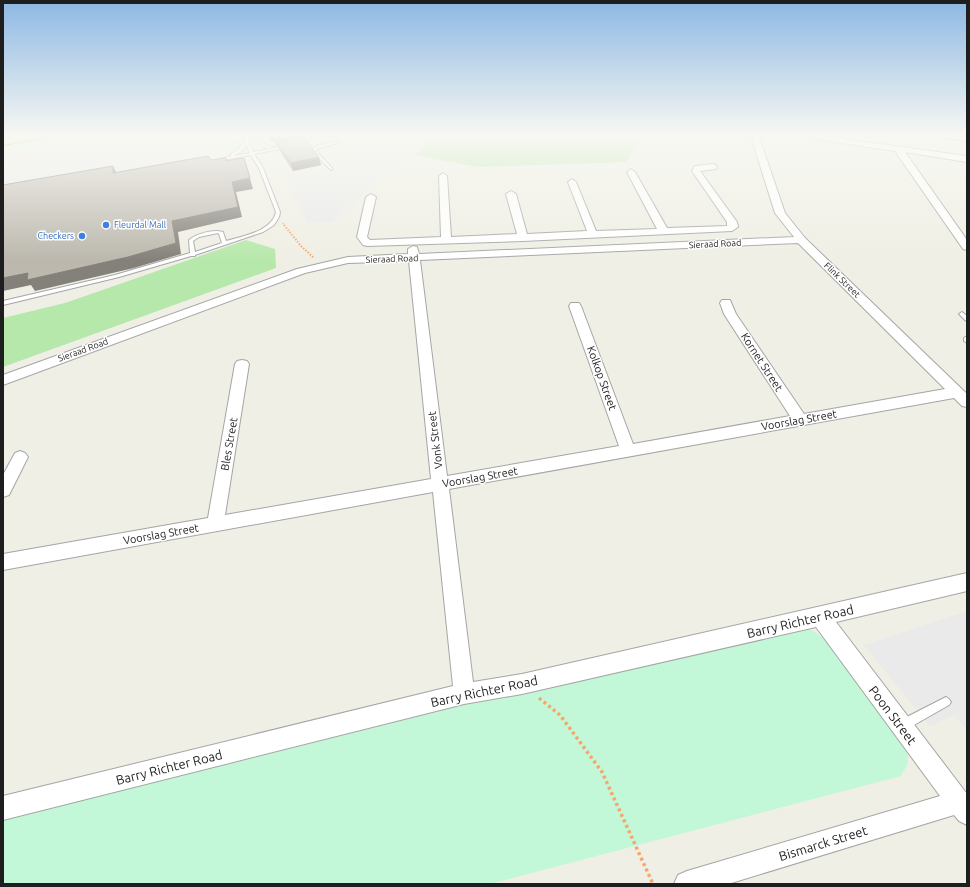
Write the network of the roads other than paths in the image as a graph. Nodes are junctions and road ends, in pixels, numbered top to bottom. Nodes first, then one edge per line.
1 (264, 177) edge
2 (443, 177) edge
3 (634, 177) edge
4 (701, 177) edge
5 (768, 177) edge
6 (918, 177) edge
7 (572, 182) dead end
8 (511, 194) dead end
9 (371, 197) dead end
10 (664, 232) junction
11 (593, 235) junction
12 (523, 238) junction
13 (801, 240) junction
14 (446, 241) junction
15 (413, 242) junction
16 (224, 243) junction
17 (967, 247) edge
18 (193, 255) junction
19 (414, 258) junction
20 (3, 303) edge
21 (726, 303) dead end
22 (575, 306) dead end
23 (962, 314) dead end
24 (967, 319) edge
25 (242, 364) dead end
26 (3, 380) edge
27 (962, 397) edge
28 (800, 420) junction
29 (628, 451) junction
30 (20, 457) dead end
31 (440, 484) junction
32 (3, 490) edge
33 (215, 524) junction
34 (3, 562) edge
35 (967, 582) edge
36 (820, 617) junction
37 (464, 694) junction
38 (946, 702) dead end
39 (901, 726) junction
40 (3, 808) edge
41 (963, 808) edge
42 (687, 884) edge

1 - 16 lane
2 - 14 street
3 - 10 street
4 - 10 street
5 - 13 street, Flink Street
6 - 17 street
7 - 11 street
8 - 12 street
9 - 15 street
10 - 11 street
11 - 12 street
12 - 14 street
13 - 19 street, Sieraad Road
13 - 27 street, Flink Street
14 - 15 street
15 - 19 street, Vonk Street
16 - 18 lane
16 - 18 lane
18 - 20 lane
19 - 26 street, Sieraad Road
19 - 31 street, Vonk Street
21 - 28 street, Kornet Street
22 - 29 street, Kolkop Street
23 - 24 lane
25 - 33 street, Bles Street
27 - 28 street, Voorslag Street
28 - 29 street, Voorslag Street
29 - 31 street, Voorslag Street
30 - 32 street
31 - 33 street, Voorslag Street
31 - 37 street, Vonk Street
33 - 34 street, Voorslag Street
35 - 36 street, Barry Richter Road
36 - 37 street, Barry Richter Road
36 - 39 street, Poon Street
37 - 40 street, Barry Richter Road
38 - 39 lane
39 - 41 street, Poon Street
41 - 42 street, Bismarck Street

